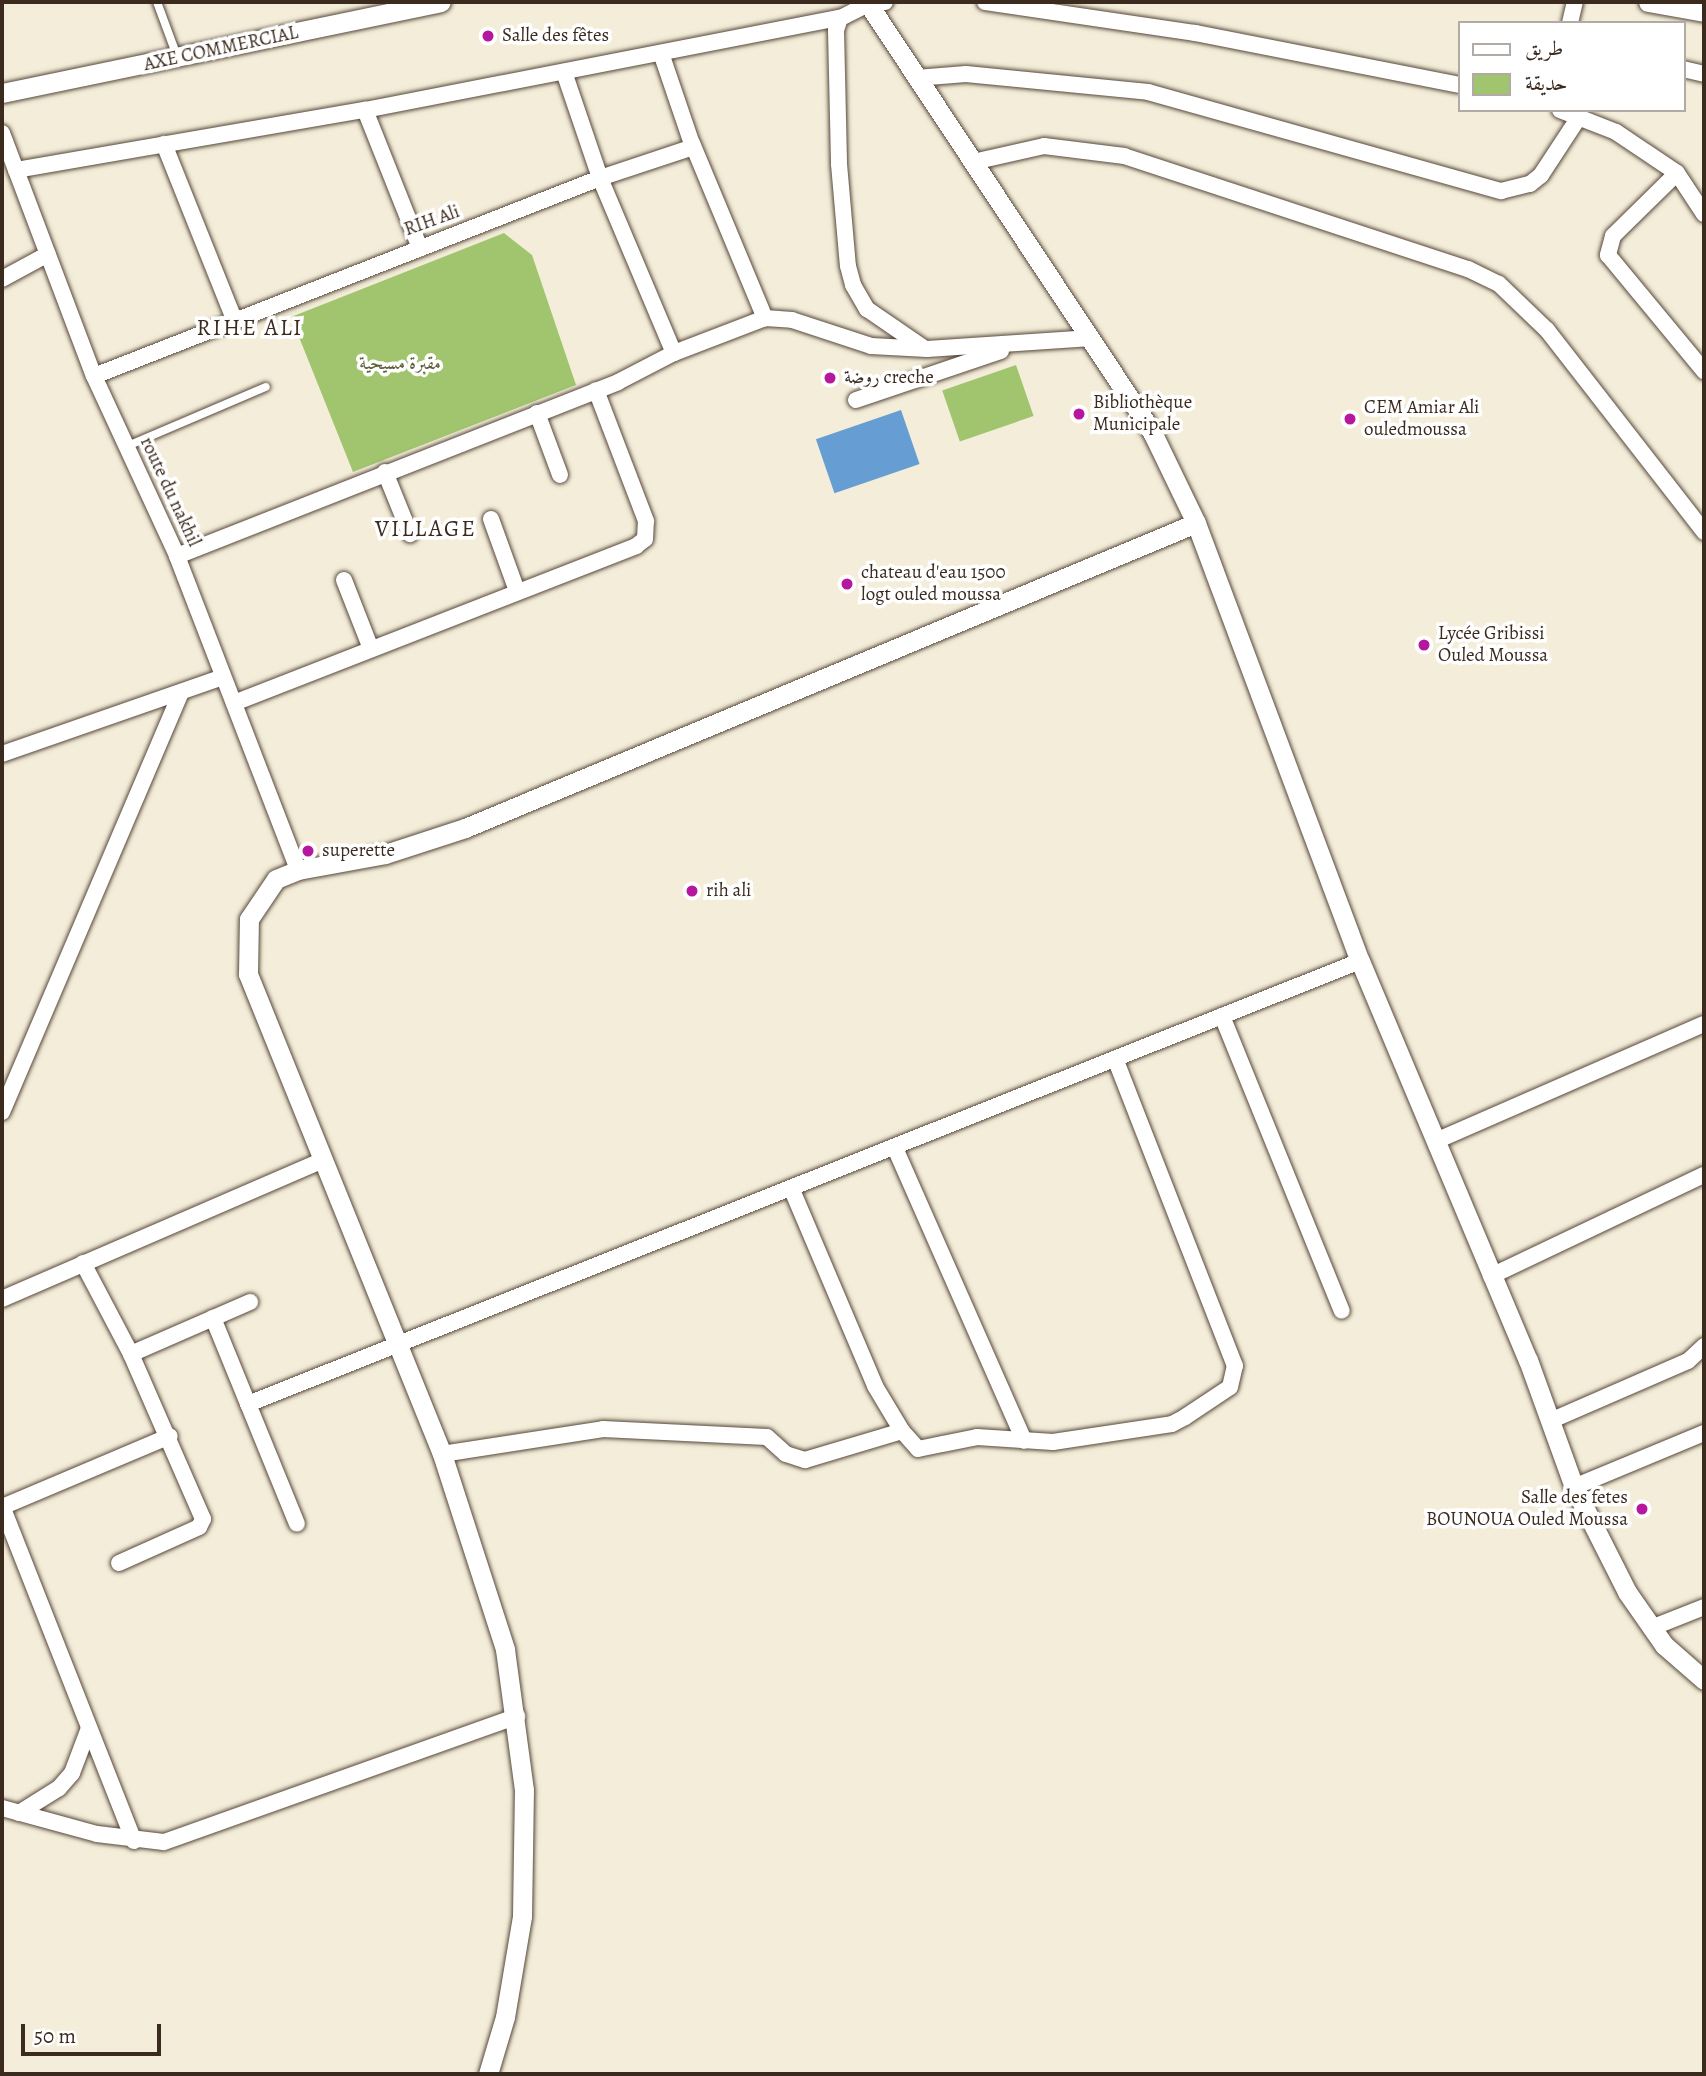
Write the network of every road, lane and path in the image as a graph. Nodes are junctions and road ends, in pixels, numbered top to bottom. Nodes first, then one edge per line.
1 (157, 2) edge
2 (440, 2) edge
3 (873, 2) edge
4 (985, 2) edge
5 (1574, 2) edge
6 (1648, 2) edge
7 (1704, 12) edge
8 (840, 18) junction
9 (1570, 21) edge
10 (662, 53) junction
11 (178, 58) junction
12 (1685, 69) edge
13 (564, 72) junction
14 (1704, 74) edge
15 (916, 78) junction
16 (1458, 85) edge
17 (2, 93) edge
18 (365, 110) junction
19 (1565, 112) edge
20 (1579, 117) junction
21 (2, 133) edge
22 (692, 143) junction
23 (164, 144) junction
24 (972, 162) junction
25 (16, 170) junction
26 (1677, 173) junction
27 (600, 178) junction
28 (1704, 214) edge
29 (420, 248) junction
30 (48, 254) junction
31 (2, 279) edge
32 (765, 318) junction
33 (234, 320) junction
34 (1092, 338) junction
35 (1013, 345) junction
36 (927, 349) junction
37 (674, 353) junction
38 (1704, 371) edge
39 (94, 376) junction
40 (266, 387) dead end
41 (596, 390) junction
42 (856, 400) dead end
43 (537, 413) junction
44 (125, 446) junction
45 (385, 472) junction
46 (560, 475) dead end
47 (491, 519) dead end
48 (1196, 523) junction
49 (1704, 532) edge
50 (410, 534) dead end
51 (177, 556) junction
52 (344, 580) dead end
53 (517, 591) junction
54 (371, 649) junction
55 (223, 677) junction
56 (180, 694) junction
57 (234, 703) junction
58 (2, 754) edge
59 (298, 870) junction
60 (1360, 961) junction
61 (1223, 1016) junction
62 (1704, 1024) edge
63 (1115, 1059) junction
64 (2, 1112) edge
65 (1436, 1141) junction
66 (895, 1148) junction
67 (321, 1161) junction
68 (1704, 1175) edge
69 (792, 1191) junction
70 (83, 1263) junction
71 (1491, 1276) junction
72 (2, 1283) edge
73 (25, 1287) junction
74 (2, 1298) edge
75 (250, 1302) dead end
76 (1342, 1311) dead end
77 (213, 1318) junction
78 (396, 1343) junction
79 (1704, 1346) edge
80 (131, 1354) junction
81 (248, 1404) junction
82 (1550, 1421) junction
83 (902, 1431) junction
84 (1704, 1433) edge
85 (170, 1436) junction
86 (1024, 1441) junction
87 (442, 1454) junction
88 (1574, 1487) junction
89 (2, 1506) edge
90 (297, 1524) dead end
91 (119, 1563) dead end
92 (1704, 1607) edge
93 (1651, 1628) junction
94 (1704, 1680) edge
95 (517, 1716) junction
96 (89, 1728) junction
97 (2, 1808) edge
98 (19, 1813) junction
99 (134, 1841) junction
100 (488, 2074) edge

1 - 11 lane
2 - 11 street, AXE COMMERCIAL
3 - 8 street
3 - 15 street
4 - 16 street
5 - 9 street
6 - 7 street
8 - 10 street
8 - 36 street
10 - 13 street
10 - 22 street
11 - 17 street, AXE COMMERCIAL
12 - 14 street
13 - 18 street
13 - 27 street
15 - 20 street
15 - 24 street
18 - 23 street
18 - 29 street
19 - 20 street
20 - 26 street
21 - 25 street, route du nakhil
22 - 27 street, RIH Ali
22 - 32 street
23 - 25 street
23 - 33 street
24 - 34 street
24 - 49 street
25 - 30 street, route du nakhil
26 - 28 street
26 - 38 street
27 - 29 street, RIH Ali
27 - 37 street
29 - 33 street, RIH Ali
30 - 31 street
30 - 39 street, route du nakhil
32 - 36 street
32 - 37 street
33 - 39 street, RIH Ali
34 - 35 street
34 - 48 street
35 - 36 street
35 - 42 street
37 - 41 street
39 - 44 street, route du nakhil
40 - 44 lane
41 - 43 street
41 - 53 street
43 - 45 street
43 - 46 street
44 - 51 street, route du nakhil
45 - 50 street
45 - 51 street
47 - 53 street
48 - 59 street
48 - 60 street
51 - 55 street, route du nakhil
52 - 54 street
53 - 54 street
54 - 57 street
55 - 56 street
55 - 57 street, route du nakhil
56 - 58 street
56 - 64 street
57 - 59 street, route du nakhil
59 - 67 street
60 - 61 street
60 - 65 street
61 - 63 street
61 - 76 street
62 - 65 street
63 - 66 street
63 - 86 street
65 - 71 street
66 - 69 street
66 - 86 street
67 - 70 street
67 - 78 street
68 - 71 street
69 - 78 street
69 - 83 street
70 - 73 street
70 - 80 street
71 - 82 street
72 - 73 street
73 - 74 street
75 - 77 street
77 - 80 street
77 - 81 street
78 - 81 street
78 - 87 street
79 - 82 street
80 - 85 street
81 - 90 street
82 - 88 street
83 - 86 street
83 - 87 street
84 - 88 street
85 - 89 street
85 - 91 street
87 - 95 street
88 - 93 street
89 - 96 street
92 - 93 street
93 - 94 street
95 - 99 street
95 - 100 street
96 - 98 street
96 - 99 street
97 - 98 street
98 - 99 street

